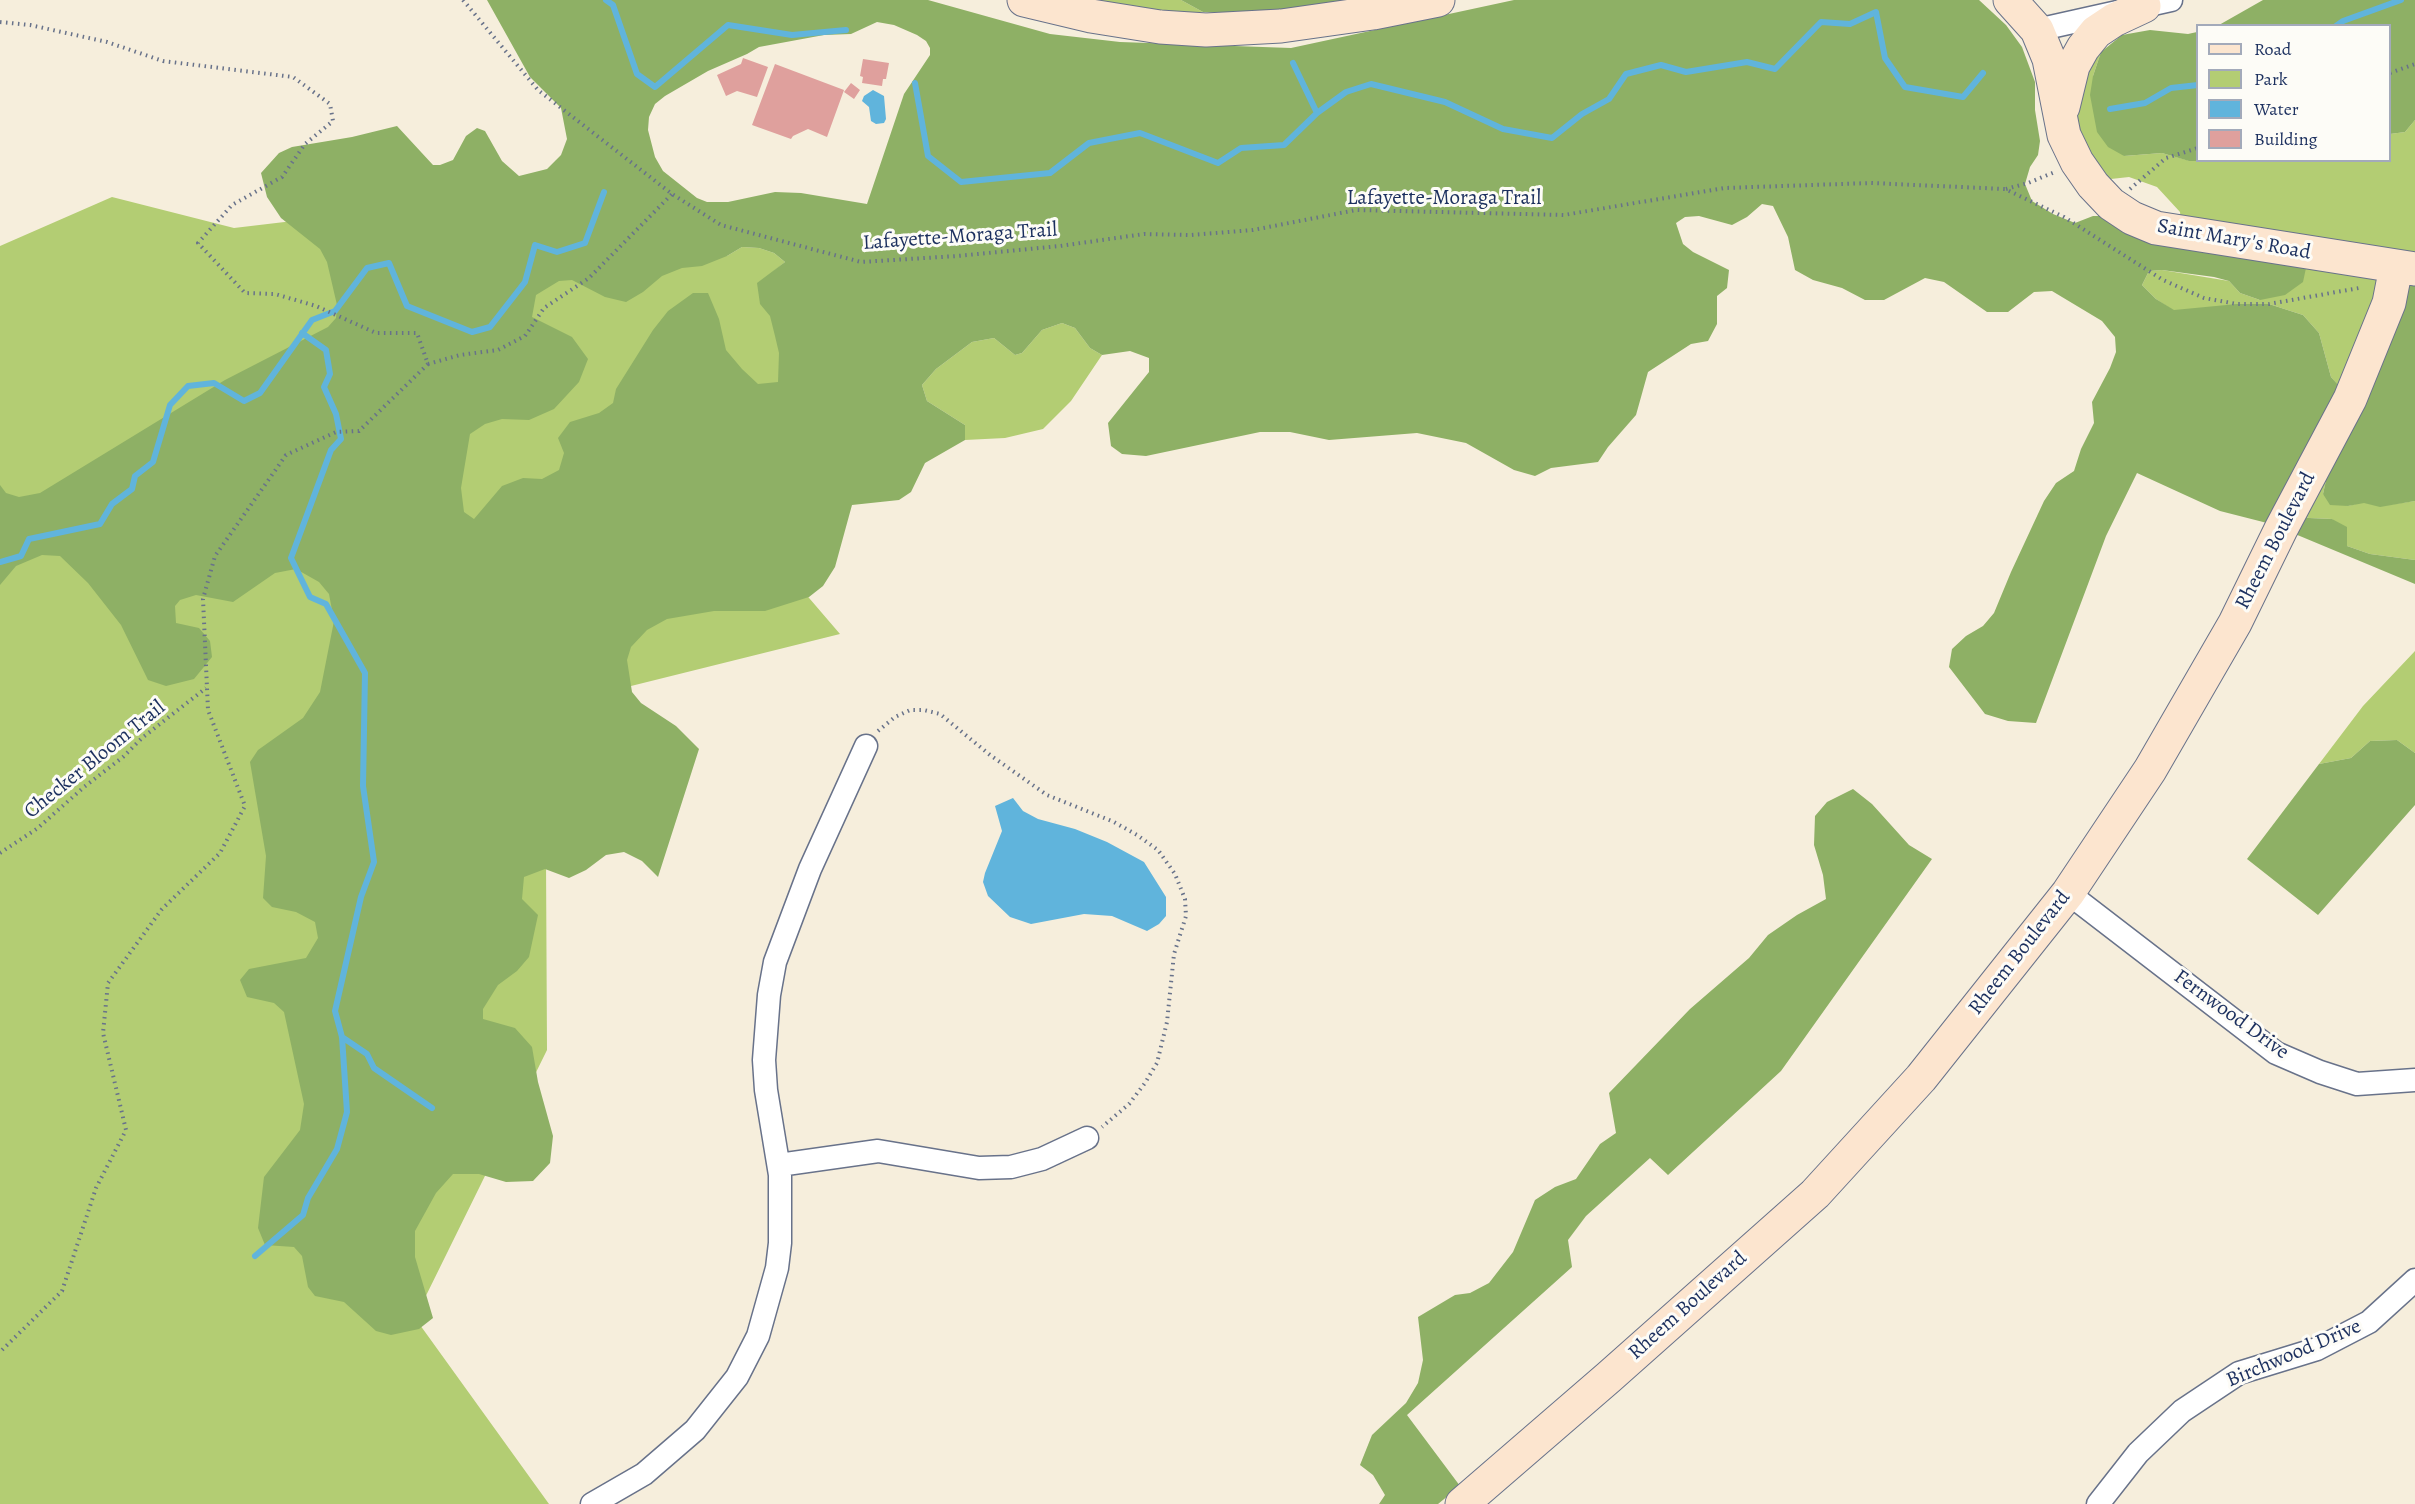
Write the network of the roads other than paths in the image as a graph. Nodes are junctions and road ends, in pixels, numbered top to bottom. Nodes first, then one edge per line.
1 (1024, 0) edge
2 (1438, 0) edge
3 (2010, 0) edge
4 (2158, 3) edge
5 (2037, 30) junction
6 (2061, 118) junction
7 (2401, 274) edge
8 (866, 746) road end
9 (2068, 893) junction
10 (2415, 1080) edge
11 (1087, 1138) road end
12 (779, 1165) junction
13 (2415, 1280) edge
14 (592, 1504) edge
15 (1462, 1504) edge
16 (2098, 1504) edge

1 - 2 street
3 - 5 street, Saint Mary's Road
4 - 5 street
4 - 6 street
5 - 6 street, Saint Mary's Road
6 - 7 street, Saint Mary's Road
7 - 9 street, Rheem Boulevard
8 - 12 street
9 - 10 street, Fernwood Drive
9 - 15 street, Rheem Boulevard
11 - 12 street
12 - 14 street
13 - 16 street, Birchwood Drive

